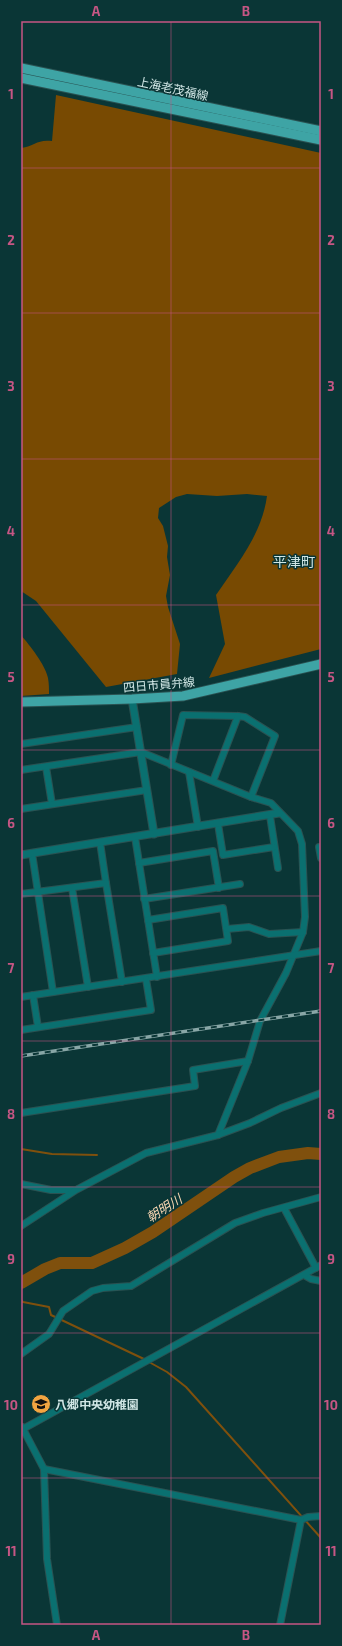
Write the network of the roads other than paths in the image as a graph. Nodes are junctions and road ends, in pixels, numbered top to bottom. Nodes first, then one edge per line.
1 (21, 68) edge
2 (21, 78) edge
3 (321, 131) edge
4 (321, 140) edge
5 (321, 664) edge
6 (132, 699) junction
7 (21, 702) edge
8 (238, 716) junction
9 (137, 727) junction
10 (21, 744) edge
11 (141, 752) junction
12 (46, 766) junction
13 (171, 766) junction
14 (21, 770) edge
15 (189, 772) junction
16 (213, 781) junction
17 (147, 790) junction
18 (251, 797) junction
19 (52, 804) junction
20 (21, 809) edge
21 (279, 813) junction
22 (270, 816) junction
23 (218, 824) junction
24 (198, 827) junction
25 (154, 834) junction
26 (134, 837) junction
27 (100, 842) junction
28 (274, 847) junction
29 (321, 847) edge
30 (32, 853) junction
31 (21, 855) edge
32 (321, 858) edge
33 (138, 863) junction
34 (278, 868) dead end
35 (106, 883) junction
36 (240, 884) dead end
37 (72, 888) junction
38 (220, 888) junction
39 (38, 891) junction
40 (21, 894) edge
41 (144, 899) junction
42 (148, 920) junction
43 (227, 930) junction
44 (303, 932) junction
45 (321, 951) edge
46 (153, 954) junction
47 (292, 956) junction
48 (157, 977) junction
49 (146, 978) junction
50 (122, 982) junction
51 (88, 987) junction
52 (53, 992) junction
53 (33, 995) junction
54 (21, 997) edge
55 (38, 1028) junction
56 (21, 1030) edge
57 (248, 1061) junction
58 (321, 1093) edge
59 (21, 1113) edge
60 (218, 1135) junction
61 (21, 1184) edge
62 (76, 1190) junction
63 (321, 1197) edge
64 (284, 1208) junction
65 (21, 1226) edge
66 (319, 1267) edge
67 (304, 1275) junction
68 (321, 1281) edge
69 (21, 1354) edge
70 (22, 1429) edge
71 (44, 1469) junction
72 (321, 1516) edge
73 (303, 1519) junction
74 (57, 1625) edge
75 (280, 1625) edge

1 - 3 main road, 上海老茂福線
2 - 4 main road, 上海老茂福線
5 - 6 main road, 四日市員弁線
6 - 7 main road, 四日市員弁線
6 - 9 street
8 - 13 street
8 - 16 street
8 - 18 street
9 - 10 street
9 - 11 street
11 - 12 street
11 - 13 street
11 - 17 street
12 - 14 street
12 - 19 street
13 - 15 street
15 - 16 street
15 - 24 street
16 - 18 street
17 - 19 street
17 - 25 street
18 - 21 street
19 - 20 street
21 - 22 street
21 - 44 street
22 - 23 street
22 - 28 street
23 - 24 street
23 - 28 street
24 - 25 street
25 - 26 street
26 - 27 street
26 - 33 street
27 - 30 street
27 - 35 street
28 - 34 street
29 - 32 street
30 - 31 street
30 - 39 street
33 - 38 street
33 - 41 street
35 - 37 street
35 - 50 street
36 - 38 street
37 - 39 street
37 - 51 street
38 - 41 street
39 - 40 street
39 - 52 street
41 - 42 street
42 - 43 street
42 - 46 street
43 - 44 street
43 - 46 street
44 - 47 street
45 - 47 street
46 - 48 street
47 - 48 street
47 - 57 street
48 - 49 street
49 - 50 street
49 - 55 street
50 - 51 street
51 - 52 street
52 - 53 street
53 - 54 street
53 - 55 street
55 - 56 street
57 - 59 street
57 - 60 street
58 - 60 street
60 - 62 street
61 - 62 street
62 - 65 street
63 - 64 street
64 - 66 street
64 - 69 street
66 - 67 street
67 - 68 street
67 - 70 street
70 - 71 street
71 - 73 street
71 - 74 street
72 - 73 street
73 - 75 street

